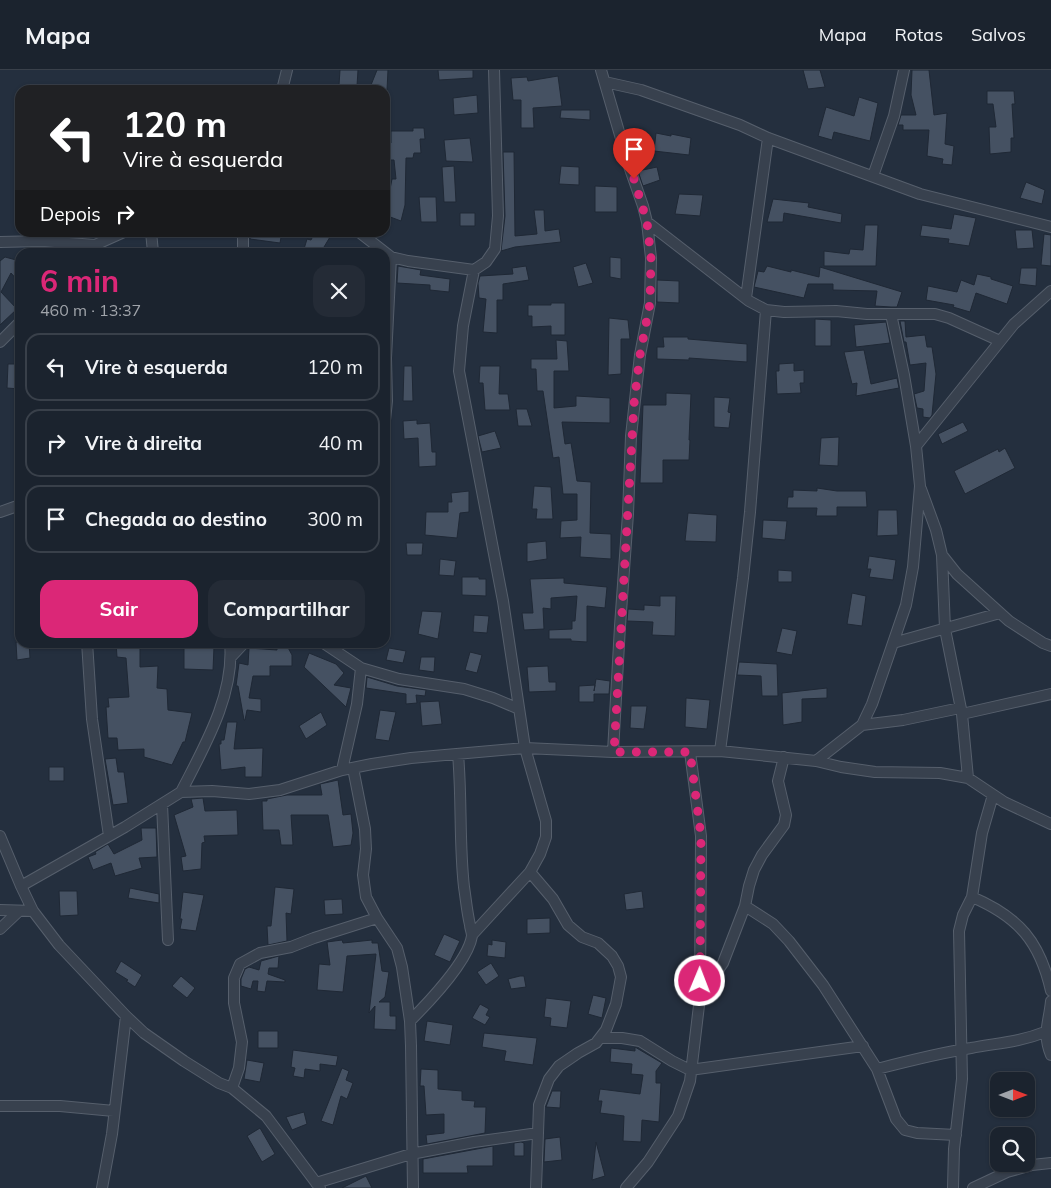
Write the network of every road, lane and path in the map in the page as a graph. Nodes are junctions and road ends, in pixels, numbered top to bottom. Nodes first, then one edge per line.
1 (287, 70) edge
2 (494, 70) edge
3 (601, 70) edge
4 (904, 70) edge
5 (605, 82) junction
6 (283, 85) edge
7 (768, 138) junction
8 (873, 176) junction
9 (647, 222) junction
10 (1051, 226) edge
11 (114, 237) edge
12 (365, 237) edge
13 (0, 242) edge
14 (85, 248) edge
15 (93, 248) edge
16 (379, 248) edge
17 (391, 257) joint
18 (474, 270) junction
19 (390, 277) edge
20 (1051, 291) edge
21 (746, 298) junction
22 (766, 310) junction
23 (891, 314) junction
24 (15, 327) edge
25 (1000, 341) junction
26 (0, 342) edge
27 (916, 446) junction
28 (920, 486) junction
29 (15, 507) edge
30 (0, 512) edge
31 (942, 555) junction
32 (1000, 613) junction
33 (945, 629) junction
34 (893, 643) junction
35 (1051, 646) edge
36 (87, 648) edge
37 (230, 648) edge
38 (239, 648) edge
39 (331, 648) edge
40 (231, 658) junction
41 (361, 668) junction
42 (1051, 694) edge
43 (519, 709) junction
44 (961, 711) junction
45 (862, 725) junction
46 (525, 748) junction
47 (720, 751) junction
48 (614, 752) junction
49 (690, 752) junction
50 (458, 754) junction
51 (784, 757) junction
52 (816, 761) junction
53 (353, 768) junction
54 (342, 770) junction
55 (968, 778) junction
56 (181, 792) junction
57 (992, 795) junction
58 (162, 804) junction
59 (1051, 824) edge
60 (0, 836) edge
61 (109, 836) junction
62 (530, 872) junction
63 (21, 886) junction
64 (972, 897) junction
65 (745, 906) junction
66 (0, 910) edge
67 (33, 911) junction
68 (18, 912) junction
69 (377, 918) junction
70 (0, 929) edge
71 (472, 934) junction
72 (168, 940) dead end
73 (1051, 991) edge
74 (700, 997) junction
75 (1051, 1001) edge
76 (126, 1016) junction
77 (410, 1021) junction
78 (1045, 1032) junction
79 (600, 1038) junction
80 (863, 1046) junction
81 (962, 1049) junction
82 (1051, 1055) edge
83 (877, 1069) junction
84 (690, 1070) junction
85 (232, 1088) junction
86 (0, 1106) edge
87 (114, 1111) junction
88 (538, 1134) junction
89 (956, 1135) junction
90 (411, 1154) junction
91 (1051, 1163) edge
92 (318, 1185) edge
93 (102, 1188) edge
94 (413, 1188) edge
95 (536, 1188) edge
96 (626, 1188) edge
97 (953, 1188) edge
98 (973, 1188) edge

1 - 6 street
2 - 18 street
3 - 5 street
4 - 8 street
5 - 7 street
5 - 9 street
7 - 8 street
7 - 21 street
8 - 10 street
9 - 21 street
9 - 48 street
11 - 15 street
12 - 16 street
13 - 14 street
17 - 18 street
17 - 19 street
18 - 43 street
20 - 25 street
21 - 22 street
22 - 23 street
22 - 47 street
23 - 25 street
23 - 27 street
24 - 26 street
25 - 27 street
27 - 28 street
28 - 31 street
28 - 34 street
29 - 30 street
31 - 32 street
31 - 33 street
32 - 33 street
32 - 35 street
33 - 34 street
33 - 44 street
34 - 45 street
36 - 61 street
37 - 40 street
38 - 40 street
39 - 41 street
40 - 56 street
41 - 43 street
41 - 54 street
42 - 44 street
43 - 46 street
44 - 45 street
44 - 55 street
45 - 52 street
46 - 48 street
46 - 50 street
46 - 62 street
47 - 49 street
47 - 51 street
48 - 49 street
49 - 74 street
50 - 53 street
50 - 71 street
51 - 52 street
51 - 65 street
52 - 55 street
53 - 54 street
53 - 69 street
54 - 56 street
55 - 57 street
56 - 58 street
57 - 59 street
57 - 64 street
58 - 61 street
58 - 72 street
60 - 63 street
61 - 63 street
62 - 71 street
62 - 79 street
63 - 67 street
64 - 73 street
64 - 81 street
65 - 74 street
65 - 80 street
66 - 68 street
67 - 68 street
67 - 76 street
68 - 70 street
69 - 77 street
69 - 85 street
71 - 77 street
74 - 84 street
75 - 78 street
76 - 85 street
76 - 87 street
77 - 90 street
78 - 81 street
78 - 82 street
79 - 84 street
79 - 88 street
80 - 83 street
80 - 84 street
81 - 83 street
81 - 89 street
83 - 89 street
84 - 96 street
85 - 92 street
86 - 87 street
87 - 93 street
88 - 90 street
88 - 95 street
89 - 97 street
90 - 92 street
90 - 94 street
91 - 98 street

